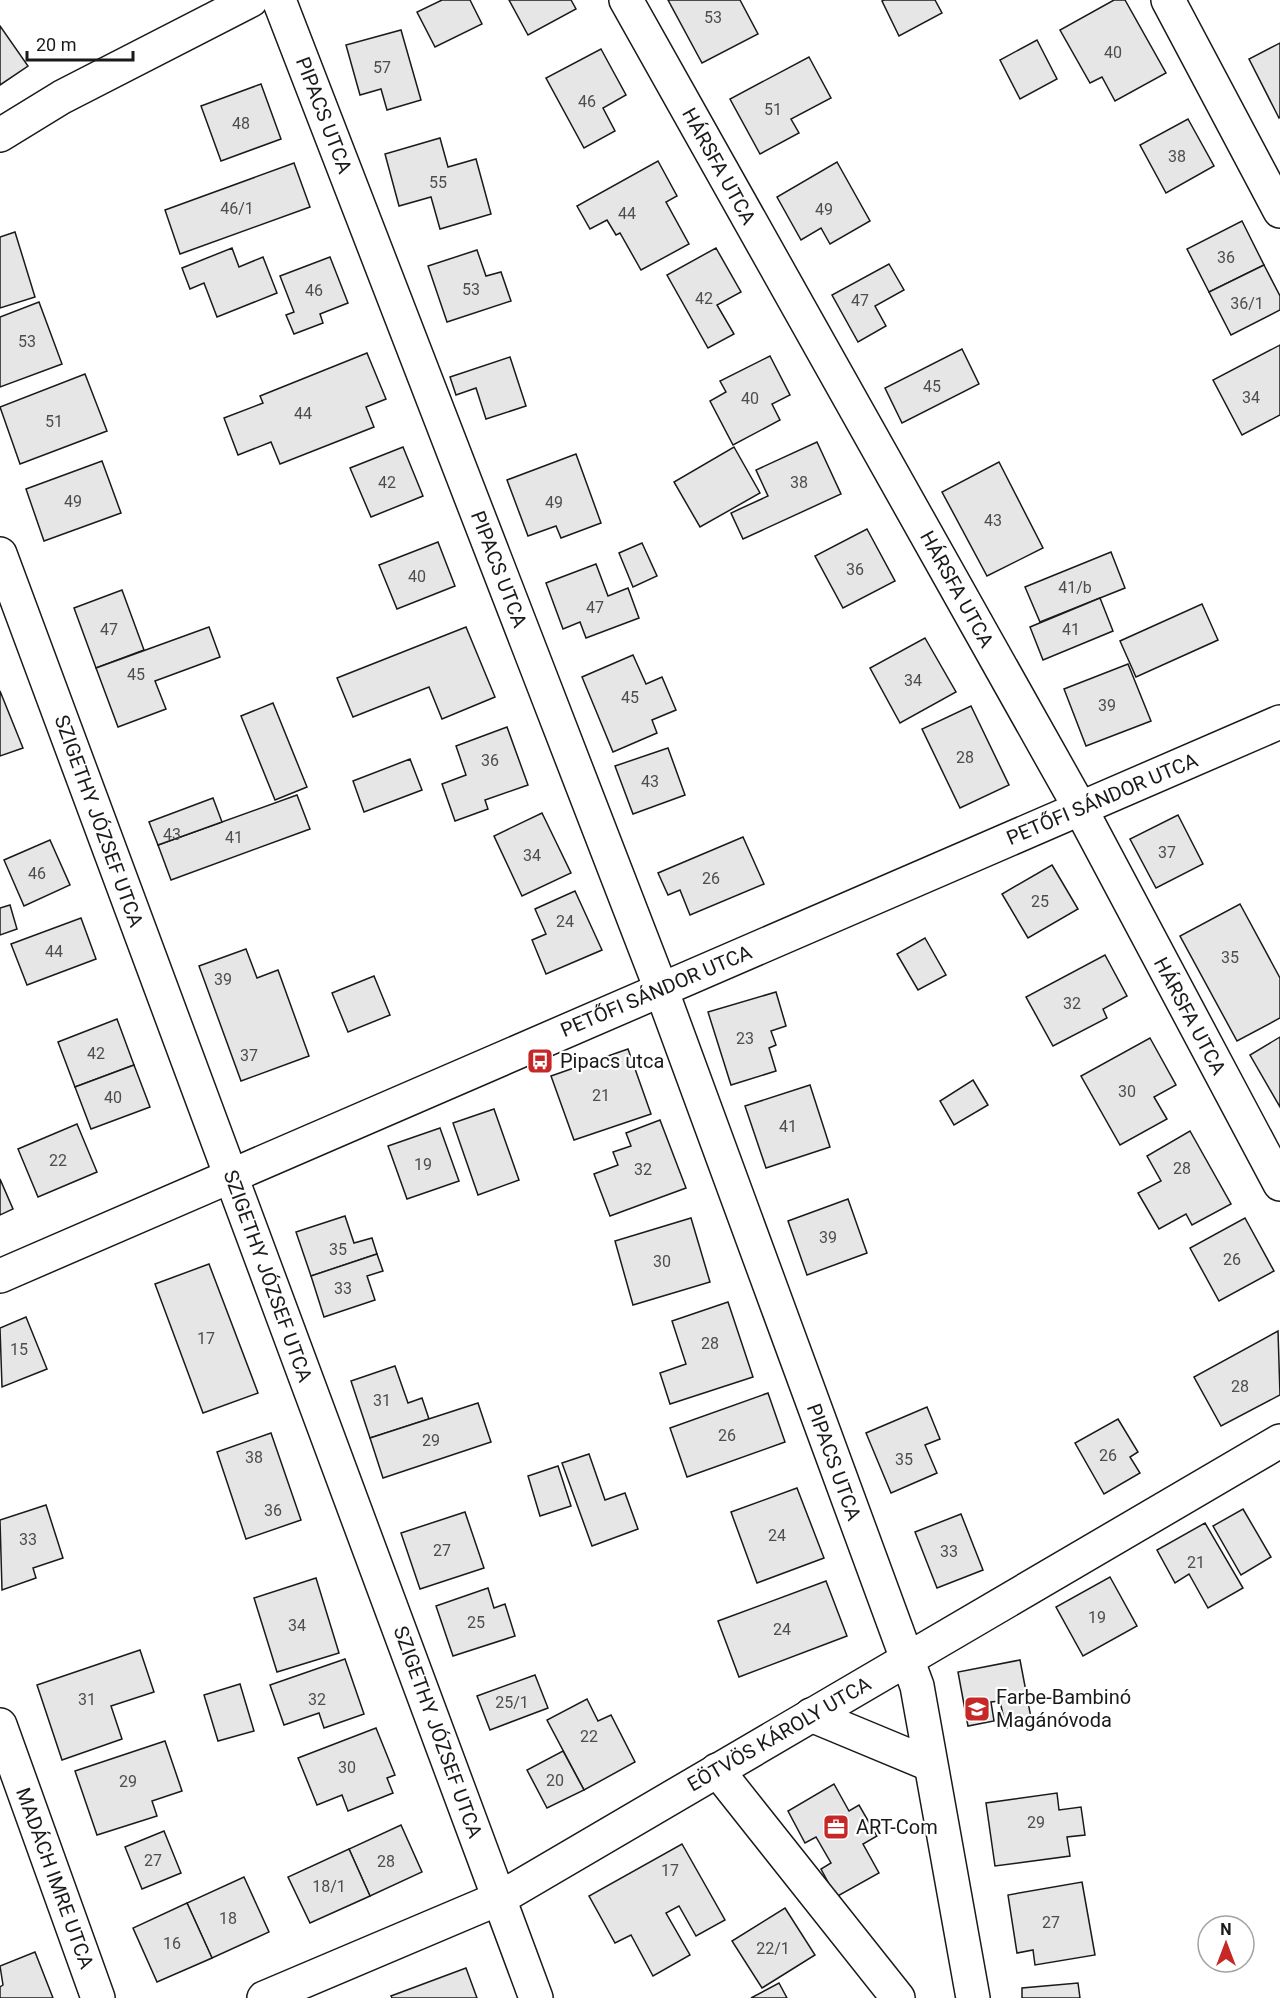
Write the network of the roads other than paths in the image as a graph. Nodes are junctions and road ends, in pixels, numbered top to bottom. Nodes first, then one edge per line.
1 (251, 0) edge
2 (279, 0) edge
3 (626, 0) edge
4 (1168, 0) edge
5 (0, 135) edge
6 (1280, 211) edge
7 (0, 554) edge
8 (1280, 722) edge
9 (1080, 808) junction
10 (661, 989) junction
11 (230, 1174) junction
12 (1280, 1184) edge
13 (0, 1276) edge
14 (1280, 1441) edge
15 (906, 1660) junction
16 (811, 1715) junction
17 (0, 1725) edge
18 (929, 1764) junction
19 (717, 1770) junction
20 (500, 1898) junction
21 (98, 1998) edge
22 (264, 1998) edge
23 (536, 1998) edge
24 (898, 1998) edge
25 (973, 1998) edge

1 - 5 street
2 - 10 street, PIPACS UTCA
3 - 9 street, HÁRSFA UTCA
4 - 6 street
7 - 11 street, SZIGETHY JÓZSEF UTCA
8 - 9 street, PETŐFI SÁNDOR UTCA
9 - 10 street, PETŐFI SÁNDOR UTCA
9 - 12 street, HÁRSFA UTCA
10 - 11 street, PETŐFI SÁNDOR UTCA
10 - 15 street, PIPACS UTCA
11 - 13 street, PETŐFI SÁNDOR UTCA
11 - 20 street, SZIGETHY JÓZSEF UTCA
14 - 15 street, EÖTVÖS KÁROLY UTCA
15 - 16 street, EÖTVÖS KÁROLY UTCA
15 - 18 street, PIPACS UTCA
16 - 18 street
16 - 19 street, EÖTVÖS KÁROLY UTCA
17 - 21 street, MADÁCH IMRE UTCA
18 - 25 street, PIPACS UTCA
19 - 20 street, EÖTVÖS KÁROLY UTCA
19 - 24 street
20 - 22 street, EÖTVÖS KÁROLY UTCA
20 - 23 street, SZIGETHY JÓZSEF UTCA

